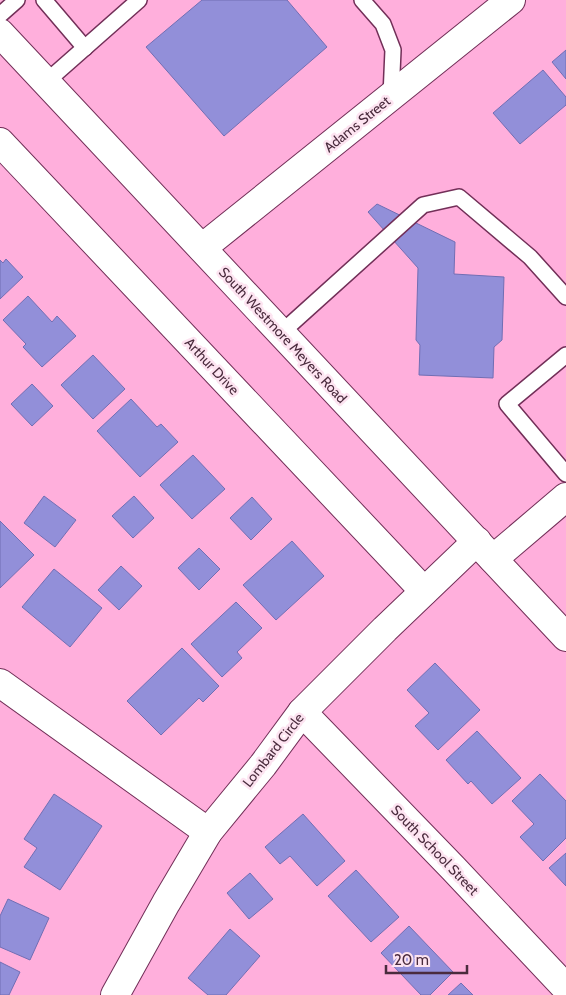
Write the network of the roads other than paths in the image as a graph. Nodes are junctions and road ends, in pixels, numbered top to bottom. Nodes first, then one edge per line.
1 (17, 0) edge
2 (44, 0) edge
3 (139, 0) edge
4 (362, 0) edge
5 (511, 0) edge
6 (0, 15) edge
7 (0, 33) edge
8 (85, 48) junction
9 (46, 82) junction
10 (391, 96) junction
11 (0, 142) edge
12 (202, 248) junction
13 (566, 297) edge
14 (281, 333) junction
15 (566, 355) edge
16 (566, 474) edge
17 (566, 497) edge
18 (485, 550) junction
19 (424, 591) junction
20 (566, 637) edge
21 (0, 683) edge
22 (302, 712) junction
23 (208, 832) junction
24 (566, 988) edge
25 (115, 995) edge

1 - 6 lane
2 - 8 lane
3 - 8 lane
4 - 10 lane
5 - 10 street, Adams Street
7 - 9 street, South Westmore Meyers Road
8 - 9 lane
9 - 12 street, South Westmore Meyers Road
10 - 12 street, Adams Street
11 - 19 street, Arthur Drive
12 - 14 street, South Westmore Meyers Road
13 - 14 lane
14 - 18 street, South Westmore Meyers Road
15 - 16 lane
17 - 18 street, Lombard Circle
18 - 19 street, Lombard Circle
18 - 20 street, South Westmore Meyers Road
19 - 22 street, Lombard Circle
21 - 23 street
22 - 23 street, Lombard Circle
22 - 24 street, South School Street
23 - 25 street, Lombard Circle

